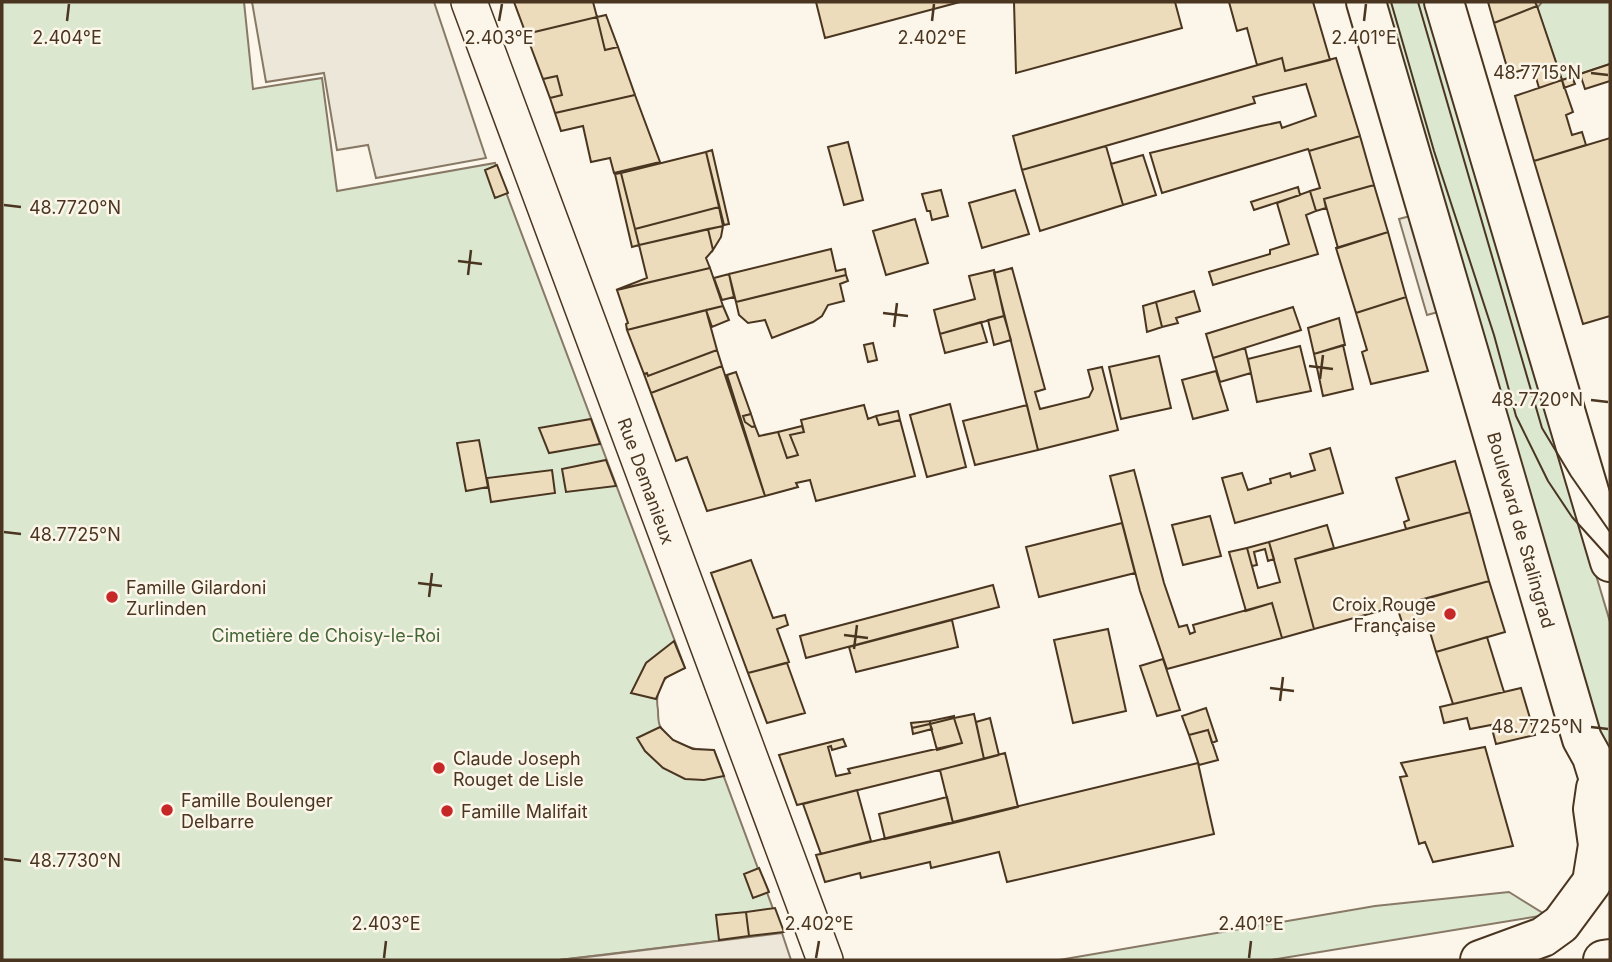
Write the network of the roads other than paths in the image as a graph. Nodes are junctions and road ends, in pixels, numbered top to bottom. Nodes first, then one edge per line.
1 (469, 2) edge
2 (1366, 2) edge
3 (1444, 2) edge
4 (1610, 562) edge
5 (1598, 772) junction
6 (1610, 815) edge
7 (1610, 959) edge
8 (825, 960) edge
9 (1480, 960) edge
10 (1603, 960) edge

1 - 8 street, Rue Demanieux
2 - 5 main road, Boulevard de Stalingrad
3 - 4 main road
5 - 6 main road, Boulevard de Stalingrad
5 - 9 main road
7 - 10 main road

